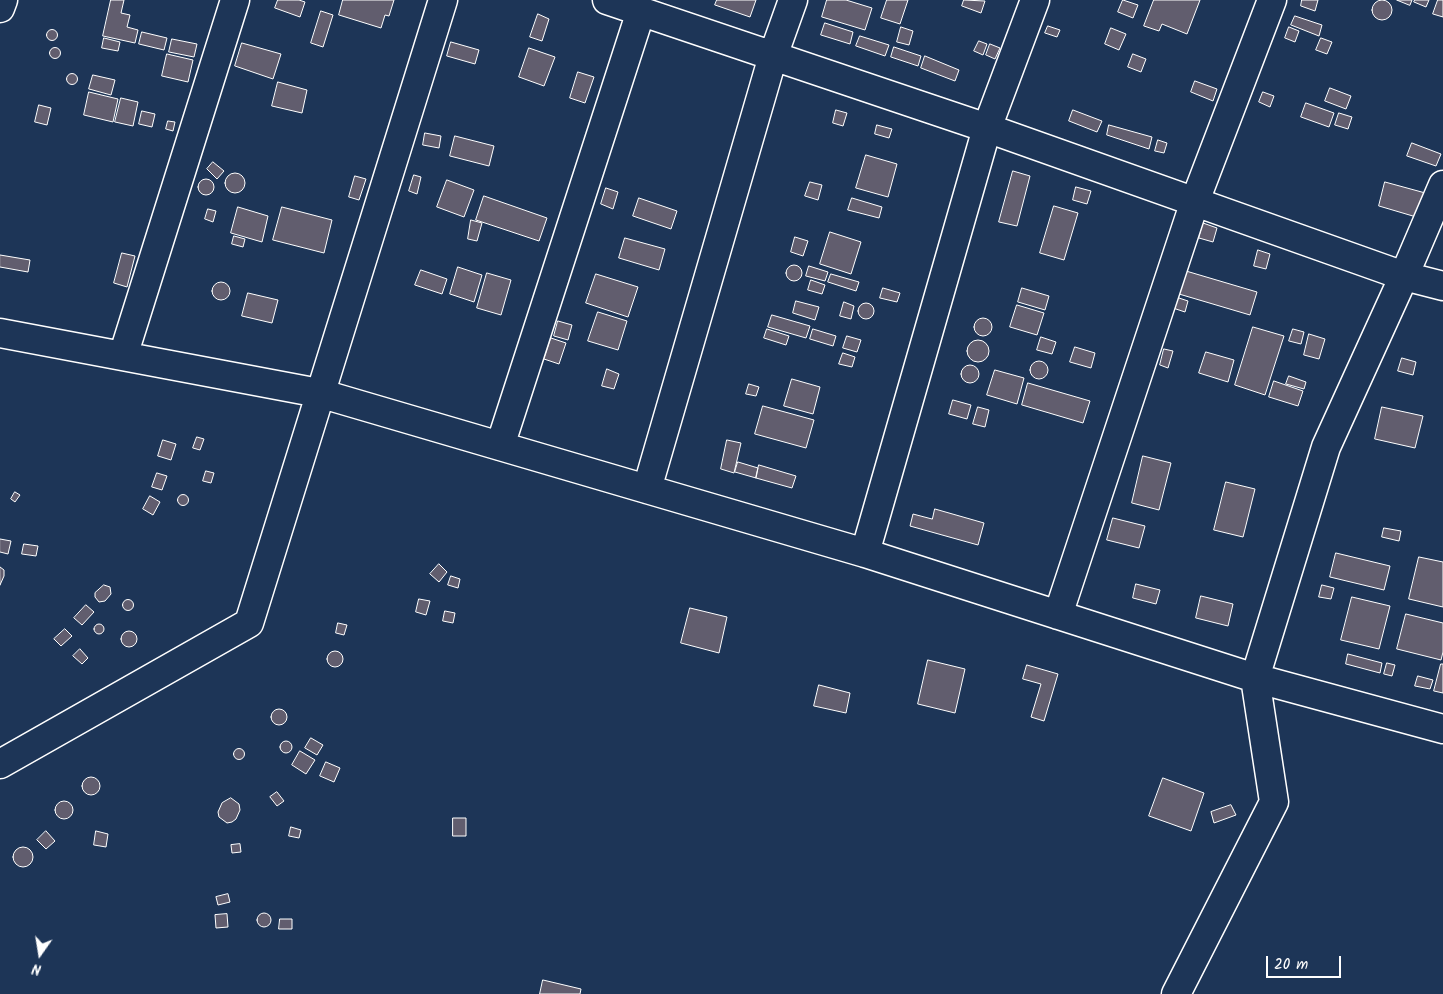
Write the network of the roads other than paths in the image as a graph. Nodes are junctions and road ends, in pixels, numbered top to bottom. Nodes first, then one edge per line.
1 (2, 0) edge
2 (235, 0) edge
3 (443, 0) edge
4 (607, 0) edge
5 (793, 0) edge
6 (1034, 0) edge
7 (1272, 0) edge
8 (0, 8) edge
9 (640, 11) junction
10 (773, 56) junction
11 (987, 128) junction
12 (1443, 184) edge
13 (1194, 201) junction
14 (1404, 276) junction
15 (1443, 286) edge
16 (0, 333) edge
17 (123, 356) junction
18 (319, 393) junction
19 (500, 446) junction
20 (647, 489) junction
21 (865, 553) junction
22 (1058, 615) junction
23 (1255, 678) junction
24 (1443, 729) edge
25 (0, 764) edge
26 (1176, 994) edge

1 - 8 street
2 - 17 street
3 - 18 street
4 - 9 street
5 - 10 street
6 - 11 street
7 - 13 street
9 - 10 street
9 - 19 street
10 - 11 street
10 - 20 street
11 - 13 street
11 - 21 street
12 - 14 street
13 - 14 street
13 - 22 street
14 - 15 street
14 - 23 street
16 - 17 street
17 - 18 street
18 - 19 street
18 - 25 street
19 - 20 street
20 - 21 street
21 - 22 street
22 - 23 street
23 - 24 street
23 - 26 street

